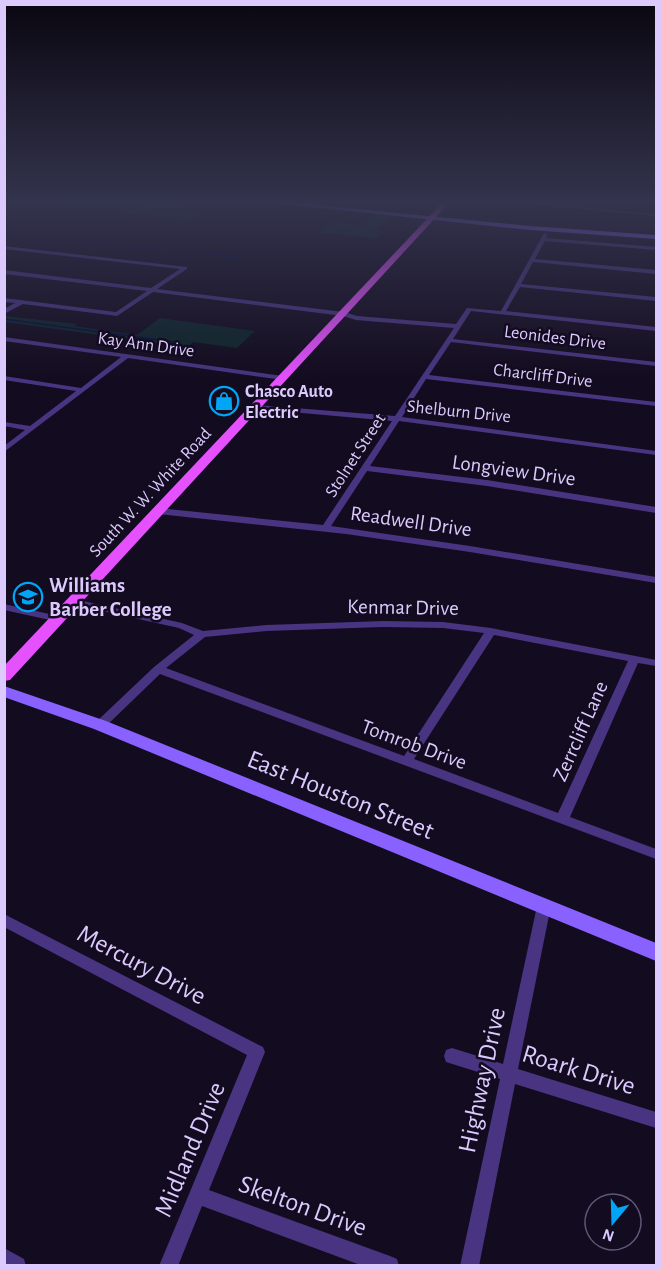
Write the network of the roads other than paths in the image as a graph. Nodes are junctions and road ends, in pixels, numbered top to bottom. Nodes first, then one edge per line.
1 (136, 262) edge
2 (392, 262) edge
3 (530, 262) edge
4 (555, 262) edge
5 (4, 272) edge
6 (657, 272) edge
7 (517, 285) junction
8 (152, 290) junction
9 (657, 298) edge
10 (4, 300) edge
11 (22, 302) junction
12 (4, 312) edge
13 (503, 312) junction
14 (344, 314) junction
15 (458, 326) junction
16 (657, 329) edge
17 (4, 339) edge
18 (449, 340) junction
19 (127, 356) junction
20 (657, 364) edge
21 (425, 376) junction
22 (4, 378) edge
23 (283, 378) junction
24 (83, 390) junction
25 (657, 404) edge
26 (257, 407) junction
27 (397, 419) junction
28 (4, 424) edge
29 (32, 429) junction
30 (4, 450) edge
31 (657, 453) edge
32 (365, 468) junction
33 (657, 510) edge
34 (158, 511) junction
35 (326, 527) junction
36 (657, 580) edge
37 (74, 602) junction
38 (4, 607) edge
39 (59, 619) junction
40 (491, 631) junction
41 (202, 634) junction
42 (634, 658) junction
43 (657, 663) edge
44 (158, 669) junction
45 (4, 676) edge
46 (4, 691) edge
47 (100, 725) junction
48 (405, 762) junction
49 (562, 819) junction
50 (657, 854) edge
51 (544, 906) junction
52 (4, 920) edge
53 (657, 952) edge
54 (257, 1052) joint
55 (452, 1056) dead end
56 (508, 1074) junction
57 (657, 1120) edge
58 (197, 1195) junction
59 (4, 1257) edge
60 (17, 1266) edge
61 (168, 1266) edge
62 (390, 1266) edge
63 (469, 1266) edge

1 - 8 street
2 - 14 main road, South W. W. White Road
3 - 7 street
4 - 6 street
5 - 8 street
7 - 9 street
7 - 13 street
8 - 11 street
8 - 14 street
10 - 11 street
11 - 12 street
13 - 15 street, Stolnet Street
13 - 16 street
14 - 15 street
14 - 23 main road, South W. W. White Road
15 - 18 street, Stolnet Street
17 - 19 street, Kay Ann Drive
18 - 20 street, Leonides Drive
18 - 21 street, Stolnet Street
19 - 23 street, Kay Ann Drive
19 - 24 street
21 - 25 street, Charcliff Drive
21 - 27 street, Stolnet Street
22 - 24 street
23 - 26 main road, South W. W. White Road
24 - 29 street
26 - 27 street, Shelburn Drive
26 - 34 main road, South W. W. White Road
27 - 31 street, Shelburn Drive
27 - 32 street, Stolnet Street
28 - 29 street
29 - 30 street
32 - 33 street, Longview Drive
32 - 35 street, Stolnet Street
34 - 35 street, Readwell Drive
34 - 37 main road, South W. W. White Road
35 - 36 street, Readwell Drive
37 - 39 main road, South W. W. White Road
37 - 41 street
38 - 39 street
39 - 45 main road, South W. W. White Road
40 - 41 street, Kenmar Drive
40 - 42 street, Kenmar Drive
40 - 48 street
41 - 44 street
42 - 43 street, Kenmar Drive
42 - 49 street, Zerrcliff Lane
44 - 47 street
44 - 48 street, Tomrob Drive
46 - 47 main road, East Houston Street
47 - 51 main road, East Houston Street
48 - 49 street, Tomrob Drive
49 - 50 street, Tomrob Drive
51 - 53 main road, East Houston Street
51 - 56 street, Highway Drive
52 - 54 street, Mercury Drive
54 - 58 street, Midland Drive
55 - 56 street, Roark Drive
56 - 57 street, Roark Drive
56 - 63 street, Highway Drive
58 - 61 street, Midland Drive
58 - 62 street, Skelton Drive
59 - 60 street

